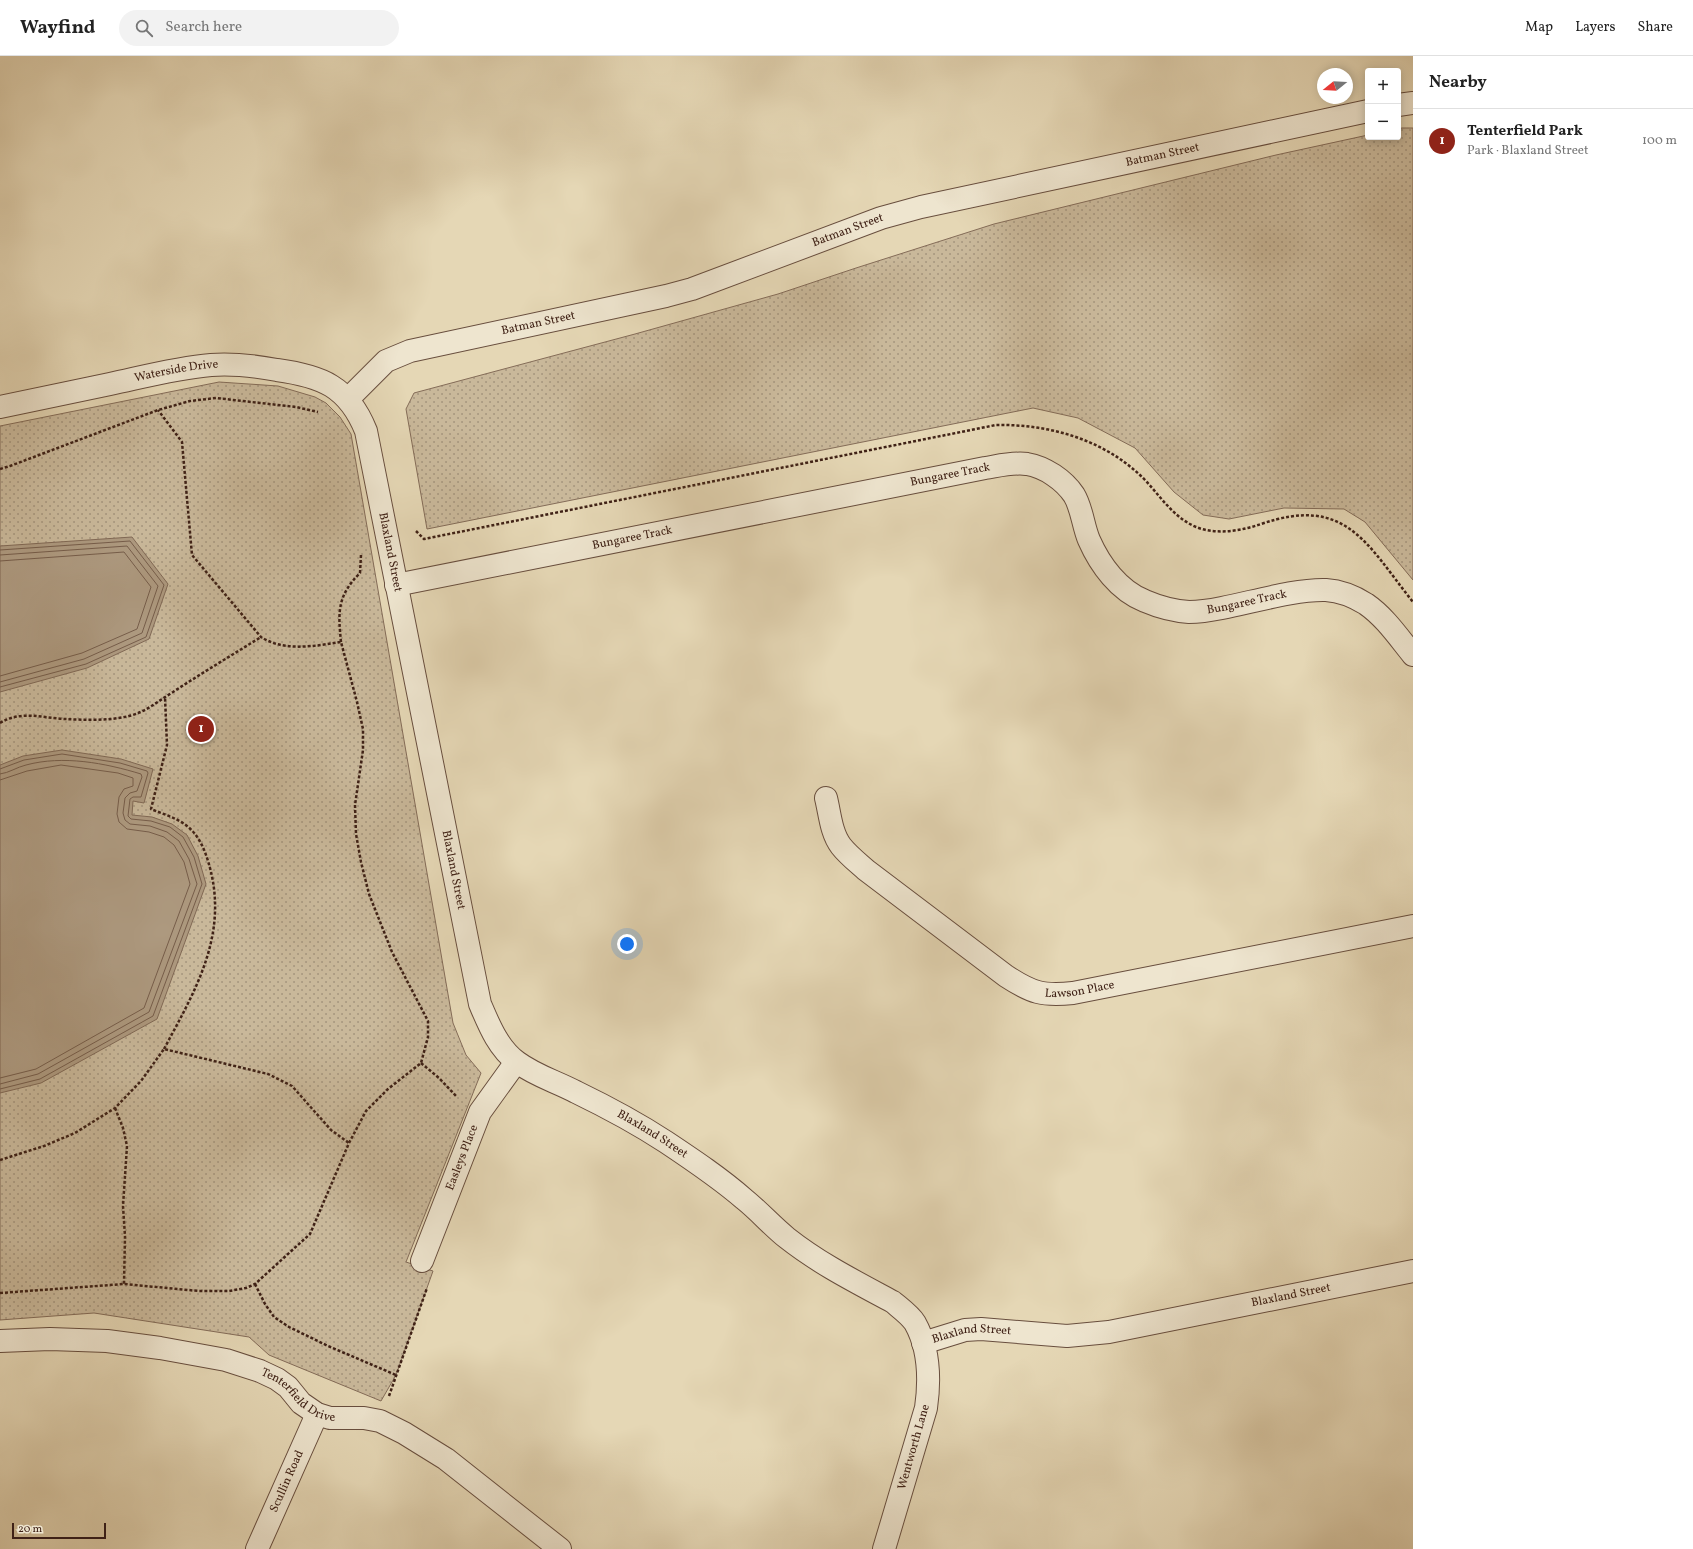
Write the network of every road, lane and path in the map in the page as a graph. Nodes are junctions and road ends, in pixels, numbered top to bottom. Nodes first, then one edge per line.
1 (1413, 103) edge
2 (1401, 105) edge
3 (1365, 112) edge
4 (348, 399) junction
5 (0, 407) edge
6 (158, 410) junction
7 (323, 416) dead end
8 (0, 469) edge
9 (396, 585) junction
10 (261, 637) junction
11 (1413, 655) edge
12 (165, 697) junction
13 (0, 723) edge
14 (826, 798) dead end
15 (1413, 926) edge
16 (164, 1049) junction
17 (516, 1062) junction
18 (421, 1064) junction
19 (114, 1108) junction
20 (480, 1112) junction
21 (349, 1143) junction
22 (0, 1160) edge
23 (422, 1261) joint
24 (1413, 1271) edge
25 (124, 1284) junction
26 (255, 1284) junction
27 (0, 1293) edge
28 (0, 1341) edge
29 (923, 1343) junction
30 (396, 1375) junction
31 (317, 1414) junction
32 (380, 1421) junction
33 (257, 1549) edge
34 (560, 1549) edge
35 (884, 1549) edge

1 - 2 street
3 - 4 street, Batman Street
4 - 5 street, Waterside Drive
4 - 9 street, Blaxland Street
6 - 7 path
6 - 8 path
6 - 10 path
9 - 11 street, Bungaree Track
9 - 17 street, Blaxland Street
10 - 12 path
10 - 18 path
12 - 13 path
12 - 16 path
14 - 15 street, Lawson Place
16 - 19 path
16 - 21 path
17 - 20 street, Easleys Place
17 - 29 street, Blaxland Street
18 - 20 path
18 - 21 path
19 - 22 path
19 - 25 path
20 - 23 street, Easleys Place
21 - 26 path
23 - 30 path
24 - 29 street, Blaxland Street
25 - 26 path
25 - 27 path
26 - 30 path
28 - 31 street, Tenterfield Drive
29 - 35 street, Wentworth Lane
30 - 32 path
31 - 32 street, Tenterfield Drive
31 - 33 street, Scullin Road
32 - 34 street, Tenterfield Drive

